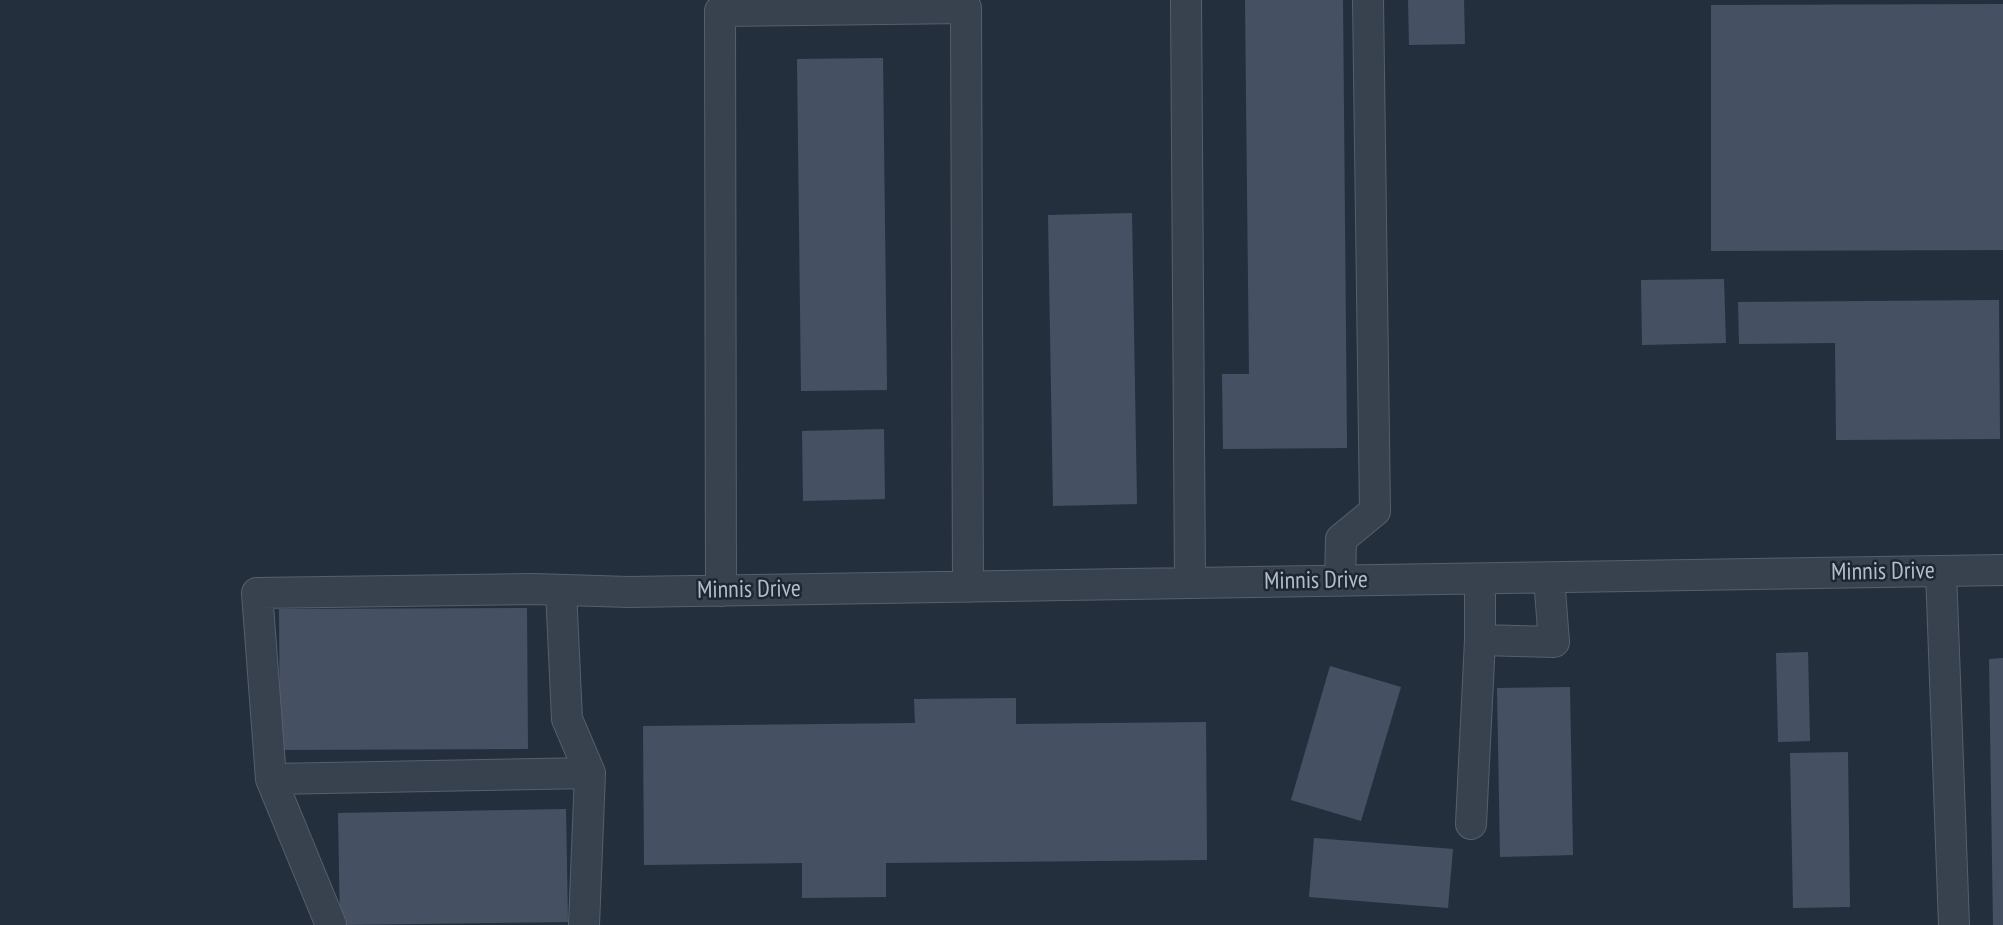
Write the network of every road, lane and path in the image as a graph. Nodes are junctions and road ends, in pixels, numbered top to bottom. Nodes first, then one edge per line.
1 (1186, 0) edge
2 (1368, 0) edge
3 (2003, 570) edge
4 (1941, 571) junction
5 (1549, 578) junction
6 (1480, 579) junction
7 (1340, 581) junction
8 (1190, 583) junction
9 (968, 587) junction
10 (561, 590) junction
11 (722, 591) junction
12 (1480, 640) junction
13 (590, 773) junction
14 (271, 779) junction
15 (1471, 824) dead end
16 (331, 925) edge
17 (584, 925) edge
18 (1954, 925) edge

1 - 8 street
2 - 7 street
3 - 4 street, Minnis Drive
4 - 5 street, Minnis Drive
4 - 18 street
5 - 6 street, Minnis Drive
5 - 12 street
6 - 7 street, Minnis Drive
6 - 12 street
7 - 8 street, Minnis Drive
8 - 9 street, Minnis Drive
9 - 11 street, Minnis Drive
9 - 11 street
10 - 11 street, Minnis Drive
10 - 13 street
10 - 14 street, Minnis Drive
12 - 15 street
13 - 14 street
13 - 17 street
14 - 16 street

